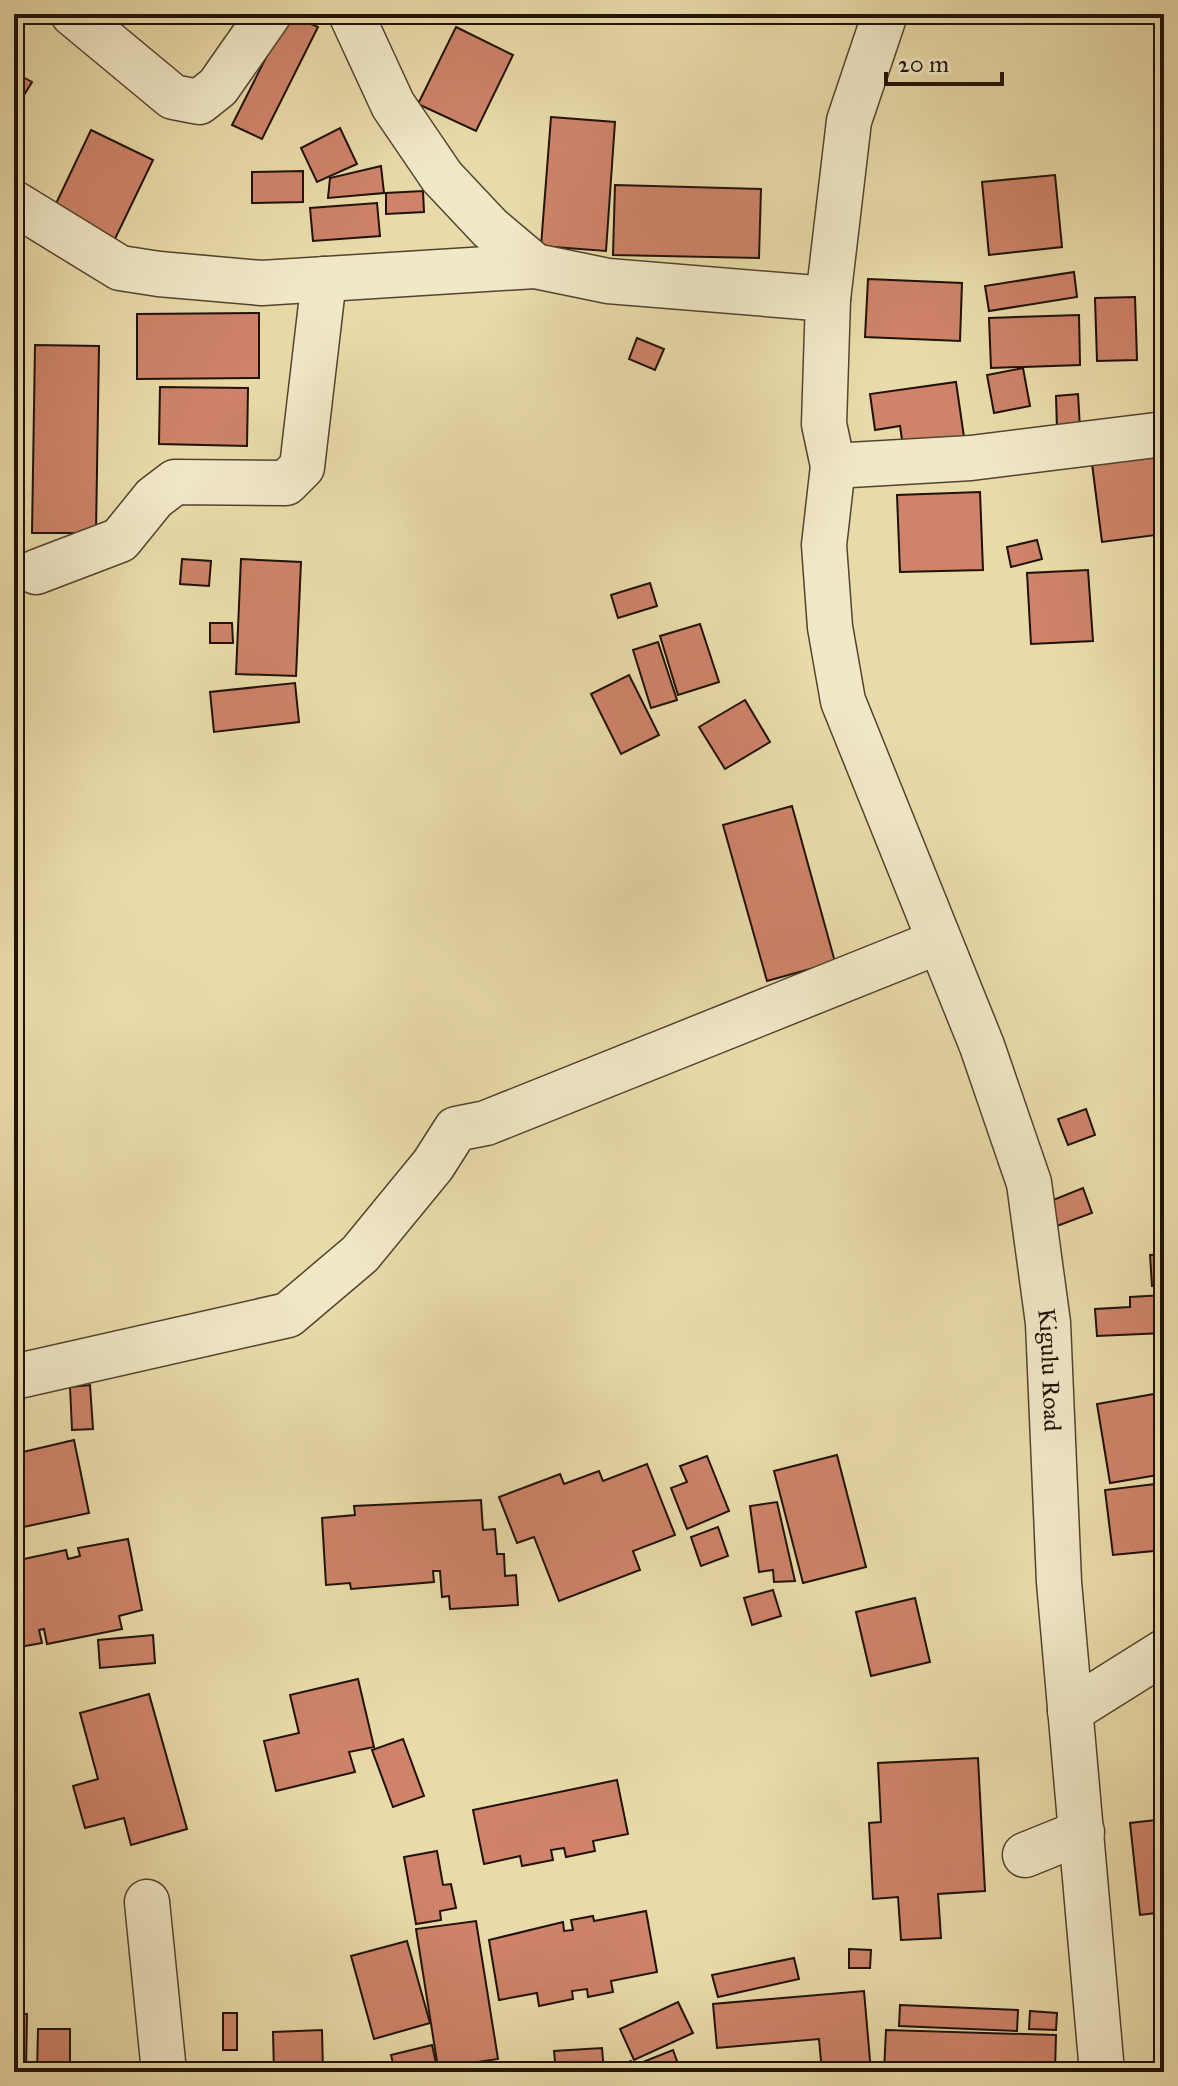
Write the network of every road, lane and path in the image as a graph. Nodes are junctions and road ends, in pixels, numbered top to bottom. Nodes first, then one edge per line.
1 (73, 14) edge
2 (269, 14) edge
3 (351, 14) edge
4 (885, 14) edge
5 (17, 219) edge
6 (535, 266) junction
7 (324, 279) junction
8 (828, 299) junction
9 (1164, 434) edge
10 (833, 466) junction
11 (36, 572) dead end
12 (938, 942) junction
13 (14, 1377) edge
14 (1164, 1652) edge
15 (1070, 1711) junction
16 (1082, 1832) junction
17 (1025, 1855) dead end
18 (147, 1902) dead end
19 (164, 2072) edge
20 (1102, 2072) edge

1 - 2 street
3 - 6 street
4 - 8 street, Kigulu Road
5 - 7 street
6 - 7 street
6 - 8 street
7 - 11 street
8 - 10 street, Kigulu Road
9 - 10 street
10 - 12 street, Kigulu Road
12 - 13 street
12 - 15 street, Kigulu Road
14 - 15 street
15 - 16 street, Kigulu Road
16 - 17 street
16 - 20 street, Kigulu Road
18 - 19 street

